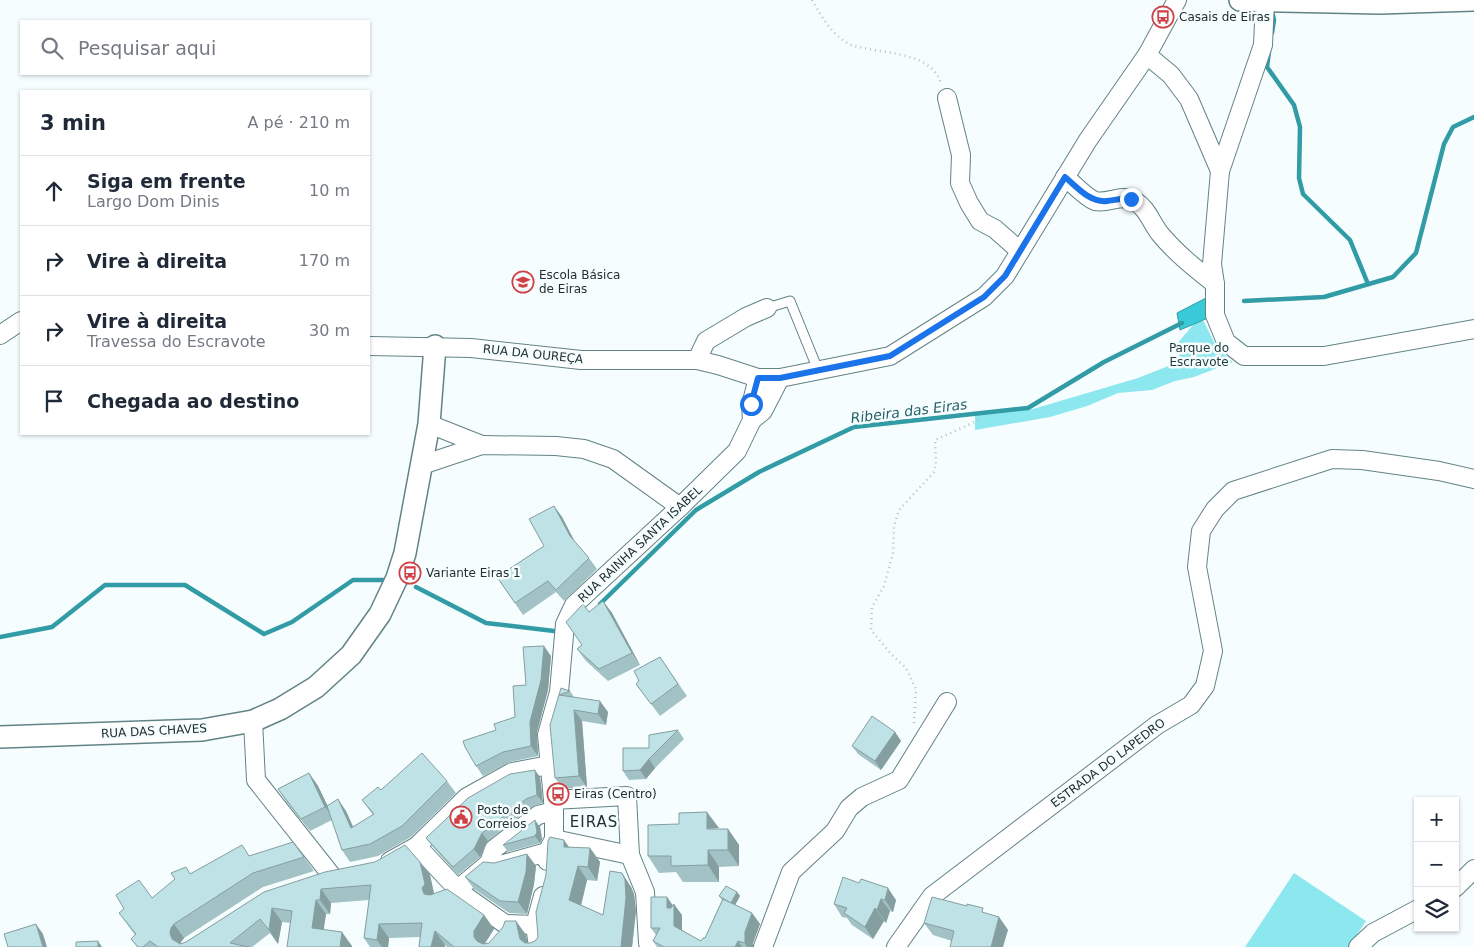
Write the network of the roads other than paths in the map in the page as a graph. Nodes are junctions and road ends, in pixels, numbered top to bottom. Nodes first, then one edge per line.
1 (1177, 0) edge
2 (1240, 0) edge
3 (1473, 0) edge
4 (1265, 1) edge
5 (1147, 55) junction
6 (947, 98) road end
7 (1220, 171) junction
8 (1065, 177) junction
9 (1020, 251) junction
10 (1215, 284) junction
11 (767, 308) joint
12 (20, 322) edge
13 (1474, 329) edge
14 (0, 335) edge
15 (370, 346) edge
16 (435, 346) junction
17 (696, 360) junction
18 (818, 370) junction
19 (758, 378) junction
20 (780, 378) junction
21 (752, 420) junction
22 (429, 424) junction
23 (482, 445) junction
24 (422, 464) junction
25 (1474, 479) edge
26 (680, 507) junction
27 (947, 702) dead end
28 (253, 721) junction
29 (0, 738) edge
30 (549, 765) junction
31 (553, 806) junction
32 (551, 845) junction
33 (416, 846) junction
34 (630, 855) junction
35 (489, 863) junction
36 (374, 867) edge
37 (1474, 869) edge
38 (314, 882) edge
39 (1456, 887) edge
40 (457, 894) junction
41 (1414, 911) edge
42 (535, 925) junction
43 (539, 946) edge
44 (648, 946) edge
45 (763, 947) edge
46 (896, 947) edge
47 (1358, 947) edge

1 - 5 street, RUA DA OUREÇA
2 - 4 street
3 - 4 street
4 - 7 street
5 - 7 street
5 - 8 street, RUA DA OUREÇA
6 - 9 street
7 - 10 street
8 - 9 street, RUA DA OUREÇA
8 - 10 street
9 - 18 street, RUA DA OUREÇA
10 - 13 street
11 - 17 street
11 - 18 lane
12 - 14 street
15 - 16 street, RUA DA OUREÇA
16 - 17 street, RUA DA OUREÇA
16 - 22 street, RUA DAS CHAVES
17 - 19 street, RUA DA OUREÇA
18 - 20 street, RUA DA OUREÇA
19 - 20 street, RUA DA OUREÇA
19 - 21 street
20 - 21 street
21 - 26 street, RUA RAINHA SANTA ISABEL
22 - 23 street
22 - 24 street, RUA DAS CHAVES
23 - 24 street
23 - 26 street
24 - 28 street, RUA DAS CHAVES
25 - 46 street, ESTRADA DO LAPEDRO
26 - 30 street, RUA RAINHA SANTA ISABEL
27 - 45 street
28 - 29 street, RUA DAS CHAVES
28 - 38 street
30 - 31 street, RUA RAINHA SANTA ISABEL
30 - 33 street
31 - 32 street, RUA RAINHA SANTA ISABEL
31 - 34 street
31 - 35 street
32 - 34 street
32 - 35 street
32 - 42 street, RUA RAINHA SANTA ISABEL
33 - 36 street
33 - 40 street
34 - 44 street
35 - 40 street
37 - 39 street
40 - 42 street
41 - 47 street
42 - 43 street

